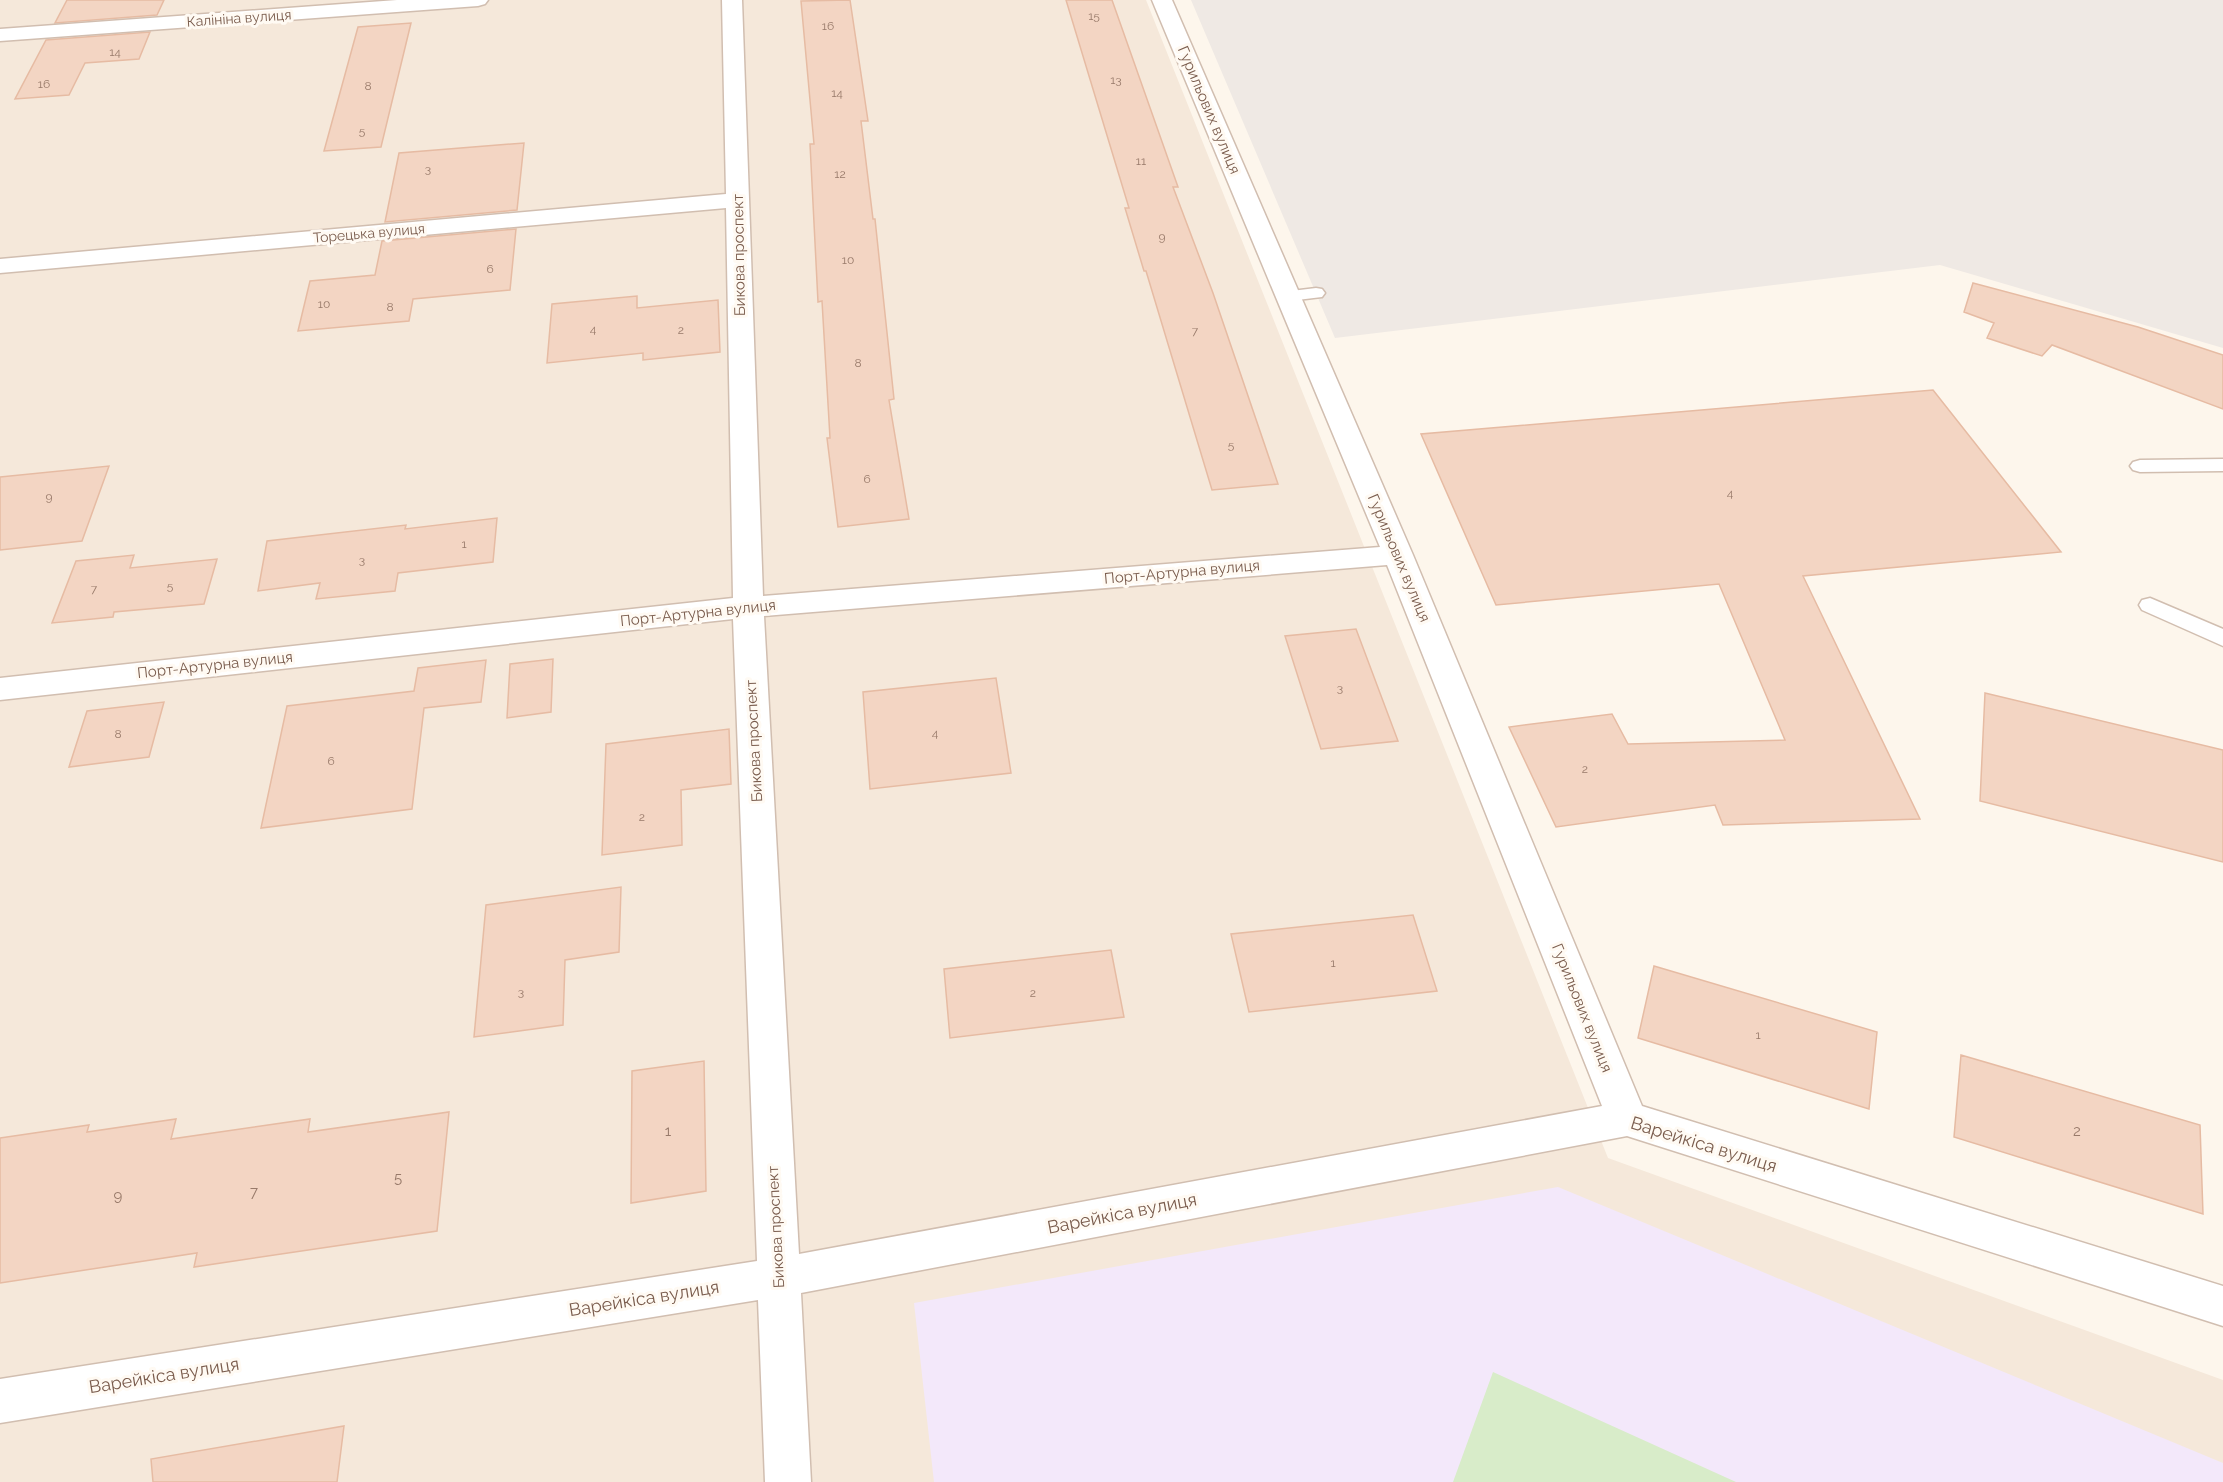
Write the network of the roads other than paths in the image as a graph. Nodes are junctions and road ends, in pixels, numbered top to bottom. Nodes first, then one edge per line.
1 (478, 0) edge
2 (732, 0) edge
3 (1162, 0) edge
4 (0, 35) edge
5 (738, 200) junction
6 (0, 267) edge
7 (2223, 465) edge
8 (2140, 466) dead end
9 (1398, 555) junction
10 (2150, 605) dead end
11 (748, 607) junction
12 (2223, 638) edge
13 (0, 688) edge
14 (1627, 1119) junction
15 (779, 1277) junction
16 (2223, 1306) edge
17 (0, 1401) edge
18 (788, 1482) edge

1 - 4 street, Калініна вулиця
2 - 5 street, Бикова проспект
3 - 9 street, Гурильових вулиця
5 - 6 street, Торецька вулиця
5 - 11 street, Бикова проспект
7 - 8 lane
9 - 11 street, Порт-Артурна вулиця
9 - 14 street, Гурильових вулиця
10 - 12 lane
11 - 13 street, Порт-Артурна вулиця
11 - 15 street, Бикова проспект
14 - 15 street, Варейкіса вулиця
14 - 16 street, Варейкіса вулиця
15 - 17 street, Варейкіса вулиця
15 - 18 street, Бикова проспект

